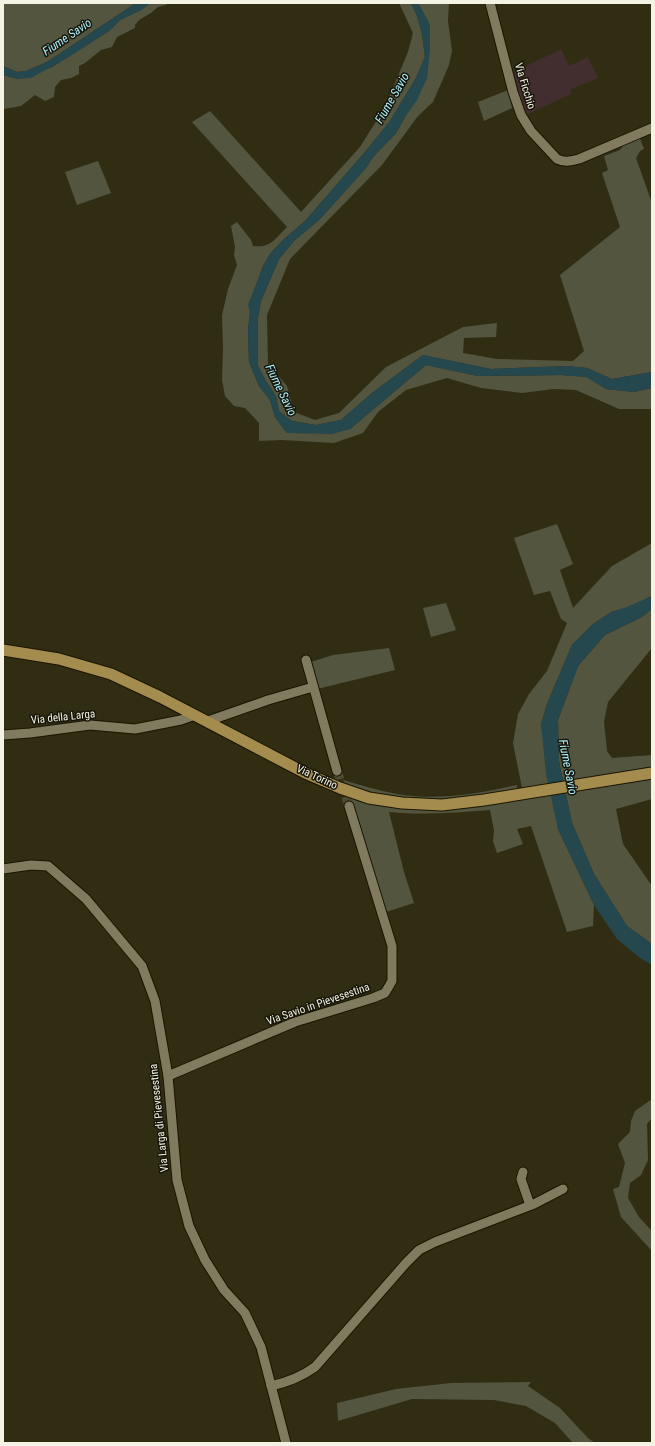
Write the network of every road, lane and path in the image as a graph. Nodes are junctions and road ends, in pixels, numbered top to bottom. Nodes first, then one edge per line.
1 (490, 3) edge
2 (652, 128) edge
3 (3, 650) edge
4 (306, 660) dead end
5 (313, 687) junction
6 (195, 715) junction
7 (208, 721) junction
8 (3, 735) edge
9 (337, 771) tunnel mouth
10 (652, 773) edge
11 (349, 806) tunnel mouth
12 (3, 869) edge
13 (168, 1076) junction
14 (523, 1172) dead end
15 (563, 1189) dead end
16 (530, 1205) junction
17 (271, 1386) junction
18 (286, 1443) edge

1 - 2 street, Via Ficchio
3 - 6 main road, Via Torino
4 - 5 street
5 - 7 street
5 - 9 street
6 - 7 main road, Via Torino
6 - 8 street, Via della Larga
7 - 10 main road, Via Torino
11 - 13 street, Via Savio in Pievesestina
12 - 13 street, Via Larga di Pievesestina
13 - 17 street, Via Larga di Pievesestina
14 - 16 street
15 - 16 street
16 - 17 street
17 - 18 street, Via Larga di Pievesestina

